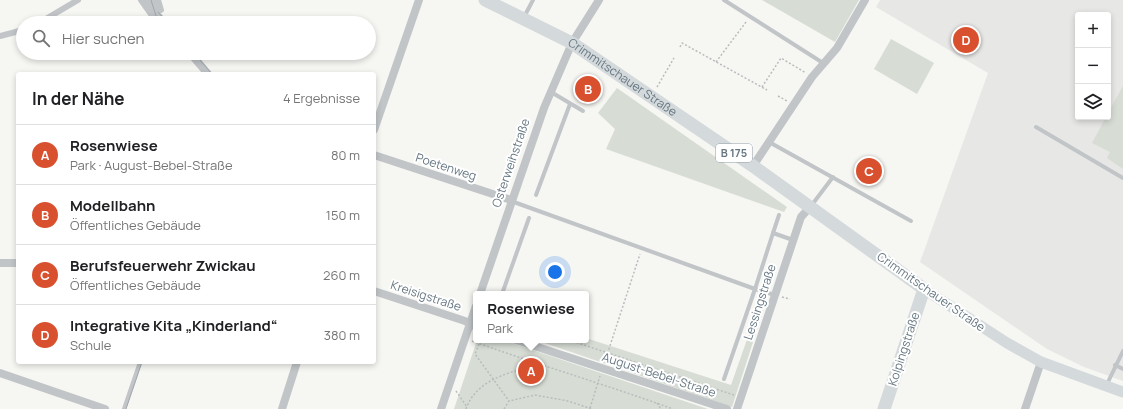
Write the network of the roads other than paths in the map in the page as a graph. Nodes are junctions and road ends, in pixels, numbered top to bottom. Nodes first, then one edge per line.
1 (78, 0) edge
2 (141, 0) edge
3 (146, 0) edge
4 (153, 0) edge
5 (158, 0) edge
6 (419, 0) edge
7 (485, 0) edge
8 (533, 0) edge
9 (599, 0) edge
10 (724, 0) edge
11 (865, 0) edge
12 (157, 14) junction
13 (51, 16) edge
14 (524, 19) junction
15 (16, 32) edge
16 (0, 36) edge
17 (572, 43) junction
18 (196, 60) edge
19 (824, 63) junction
20 (206, 72) edge
21 (551, 92) junction
22 (570, 104) junction
23 (583, 111) dead end
24 (376, 124) edge
25 (1036, 127) dead end
26 (769, 142) junction
27 (376, 157) edge
28 (753, 166) junction
29 (832, 177) junction
30 (1123, 178) edge
31 (536, 195) dead end
32 (511, 200) junction
33 (810, 206) junction
34 (780, 215) dead end
35 (529, 218) dead end
36 (911, 221) dead end
37 (773, 233) junction
38 (793, 240) junction
39 (0, 263) edge
40 (16, 263) edge
41 (755, 289) junction
42 (924, 289) junction
43 (481, 291) edge
44 (503, 291) edge
45 (376, 293) edge
46 (775, 295) junction
47 (473, 326) edge
48 (525, 343) edge
49 (1123, 350) edge
50 (1041, 362) junction
51 (139, 364) edge
52 (296, 364) edge
53 (1115, 365) junction
54 (1123, 369) edge
55 (0, 373) edge
56 (724, 379) dead end
57 (1106, 386) junction
58 (1123, 392) edge
59 (105, 409) edge
60 (124, 409) edge
61 (282, 409) edge
62 (442, 409) edge
63 (727, 409) edge
64 (737, 409) edge
65 (884, 409) edge
66 (1025, 409) edge

1 - 13 street
2 - 12 street
3 - 12 street
4 - 12 street
5 - 12 street
6 - 24 street
7 - 14 main road, Crimmitschauer Straße / B 175
8 - 14 lane
9 - 17 street, Osterweihstraße
10 - 19 lane
11 - 19 street
14 - 17 main road, Crimmitschauer Straße / B 175
15 - 16 street
17 - 21 street, Osterweihstraße
17 - 28 main road, Crimmitschauer Straße / B 175
18 - 20 street
19 - 26 street
21 - 22 lane
21 - 32 street, Osterweihstraße
22 - 23 lane
22 - 31 lane
25 - 30 lane
26 - 28 street
26 - 29 lane
27 - 32 street, Poetenweg
28 - 33 main road, Crimmitschauer Straße / B 175
29 - 33 lane
29 - 36 lane
32 - 41 lane
32 - 43 street, Osterweihstraße
33 - 38 street, Lessingstraße
33 - 42 main road, Crimmitschauer Straße / B 175
34 - 37 lane
35 - 44 lane
37 - 38 lane
37 - 41 lane
38 - 46 street, Lessingstraße
39 - 40 street
41 - 46 lane
41 - 56 lane
42 - 50 main road, Crimmitschauer Straße
42 - 65 main road, Kolpingstraße
45 - 47 street, Kreisigstraße
46 - 64 street, Lessingstraße
47 - 62 street
48 - 63 street, August-Bebel-Straße
49 - 53 lane
50 - 57 main road, Crimmitschauer Straße
50 - 66 street
51 - 60 lane
52 - 61 street
53 - 54 lane
53 - 57 lane
55 - 59 street
57 - 58 main road, Crimmitschauer Straße

